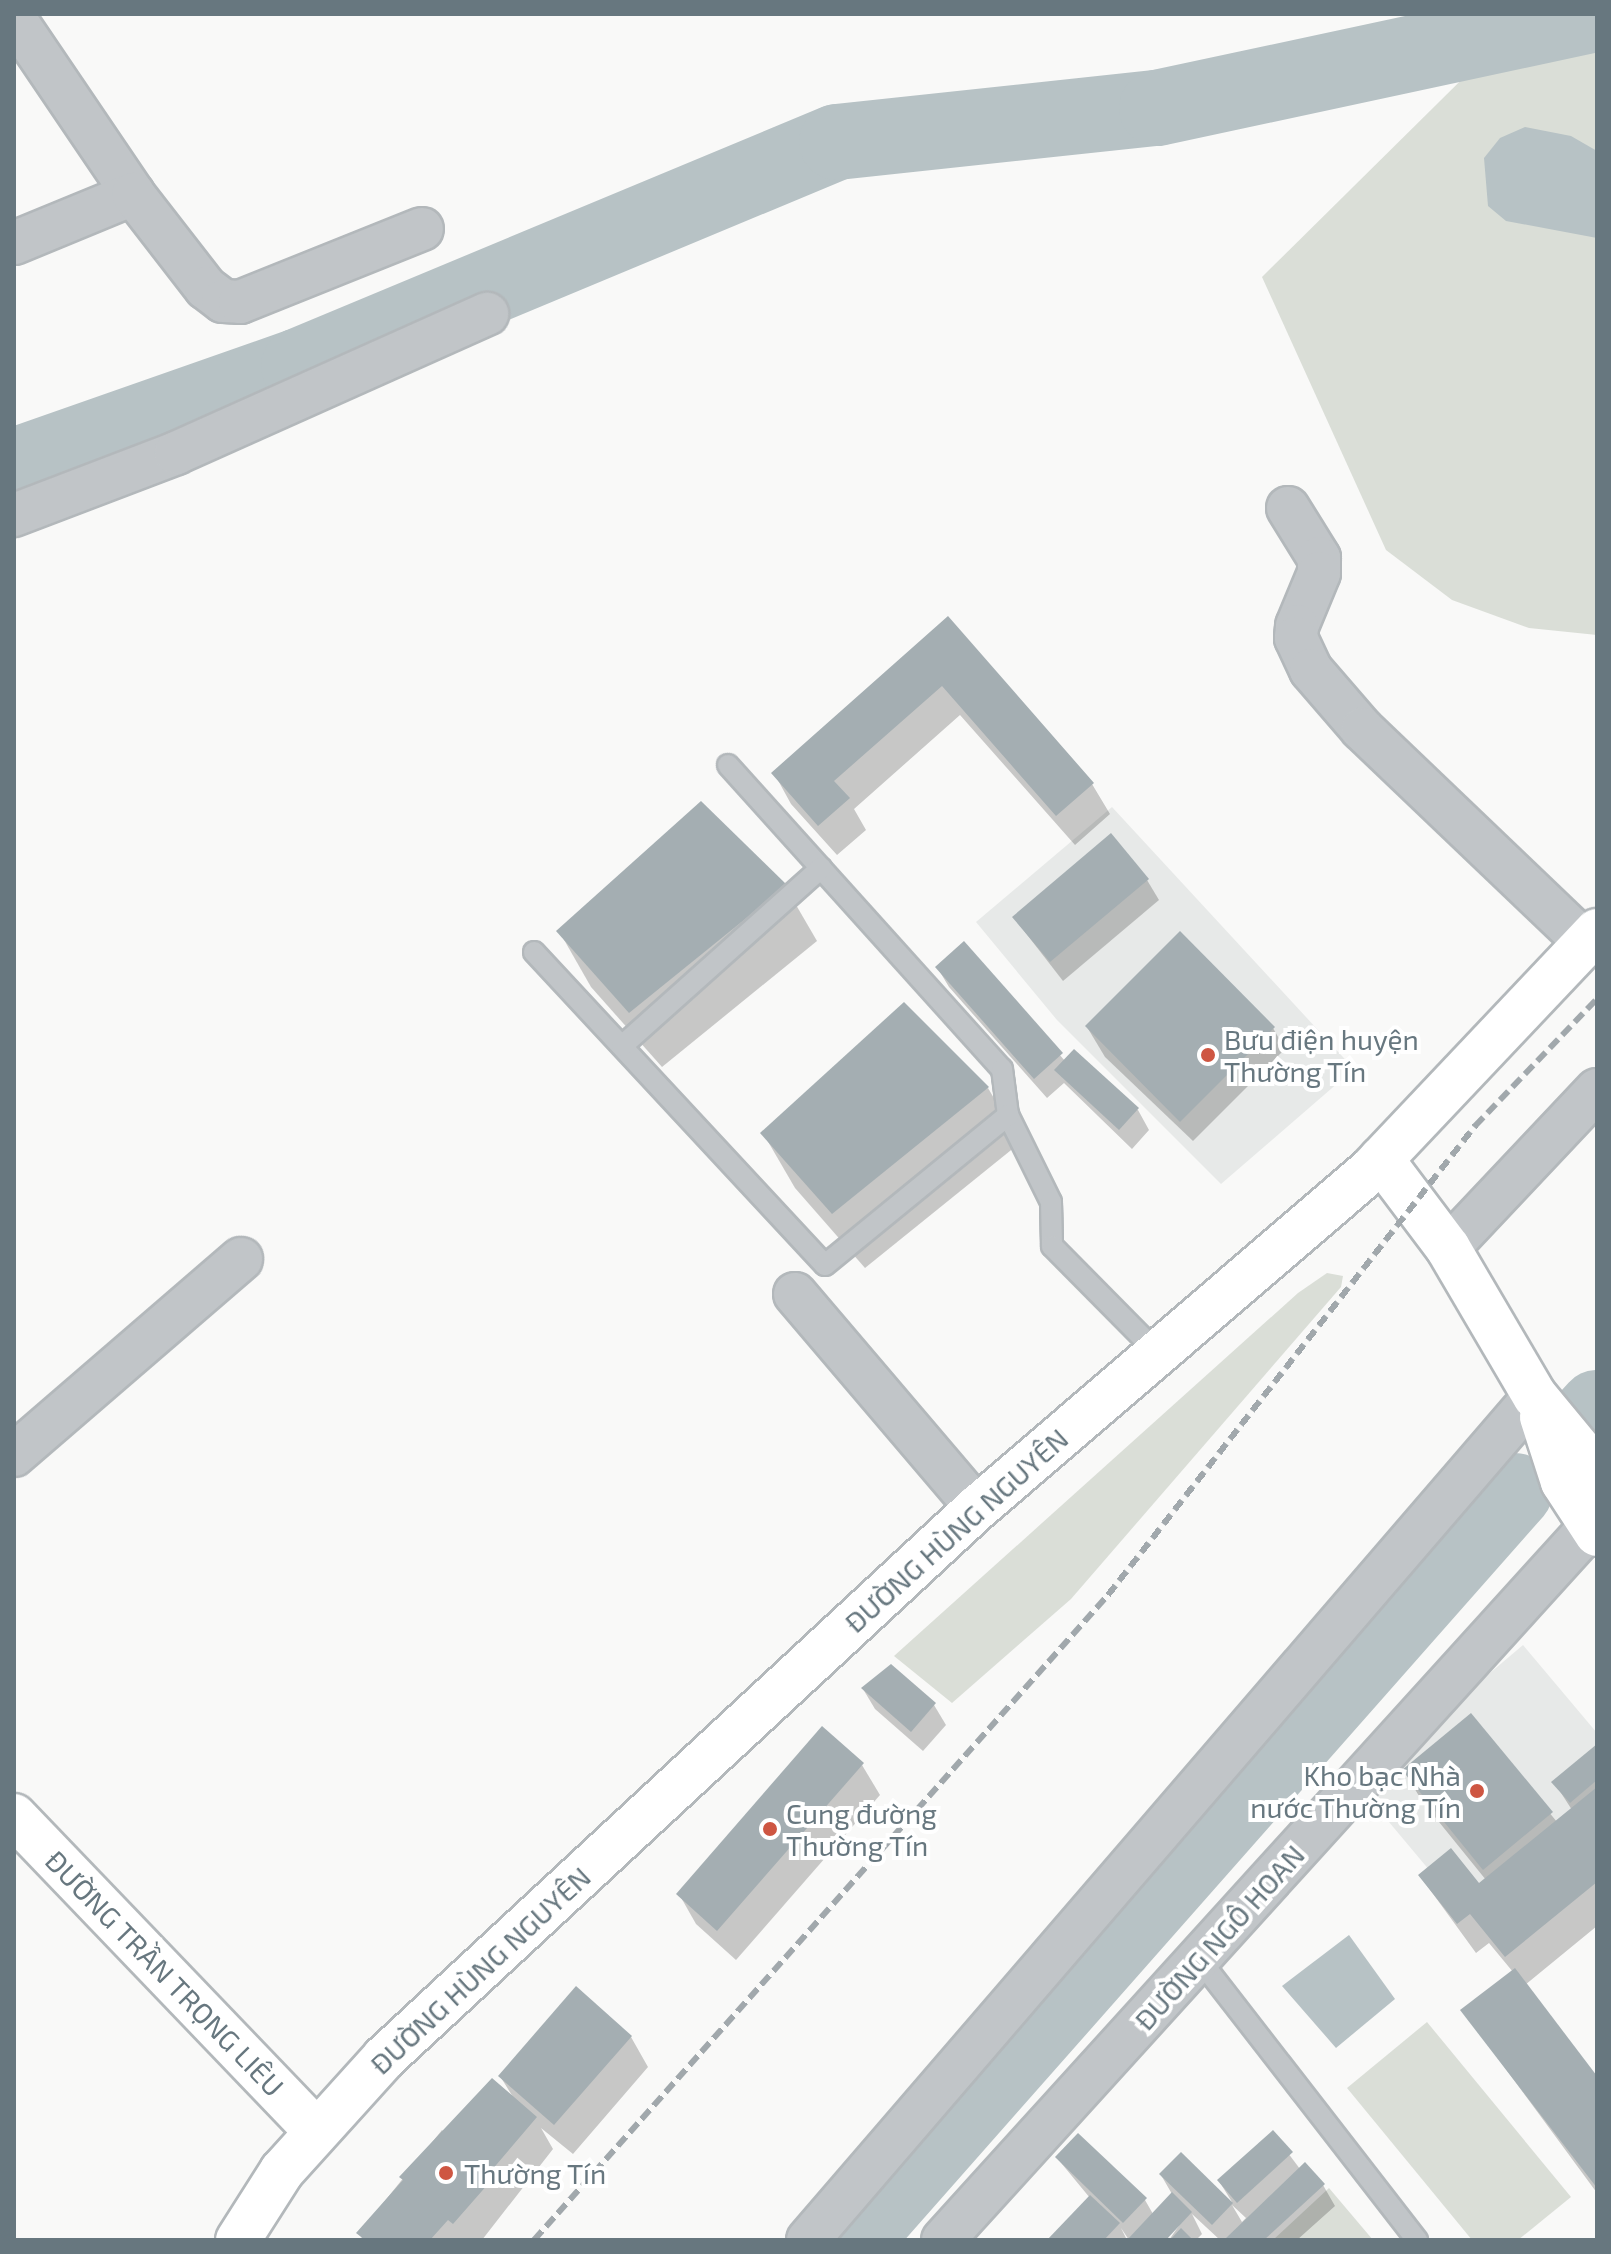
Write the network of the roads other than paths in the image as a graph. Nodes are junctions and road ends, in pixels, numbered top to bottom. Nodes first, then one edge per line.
1 (14, 18) edge
2 (133, 194) junction
3 (422, 229) dead end
4 (14, 243) edge
5 (487, 314) dead end
6 (1288, 508) dead end
7 (14, 515) edge
8 (728, 765) dead end
9 (821, 868) junction
10 (1591, 937) edge
11 (534, 952) dead end
12 (622, 1046) junction
13 (1597, 1090) edge
14 (1008, 1115) junction
15 (1381, 1159) junction
16 (1448, 1248) junction
17 (241, 1259) dead end
18 (795, 1294) dead end
19 (1158, 1353) junction
20 (1535, 1396) junction
21 (14, 1455) edge
22 (1586, 1464) edge
23 (977, 1508) junction
24 (1594, 1530) edge
25 (14, 1816) edge
26 (1199, 1959) junction
27 (315, 2130) junction
28 (950, 2238) edge
29 (238, 2240) edge
30 (808, 2240) edge
31 (1417, 2240) edge

1 - 2 street
2 - 3 street
2 - 4 street
5 - 7 street
6 - 10 street
8 - 9 lane
9 - 12 lane
9 - 14 lane
10 - 15 main road, ĐƯỜNG HÙNG NGUYÊN
11 - 12 lane
12 - 14 lane
13 - 16 street
14 - 19 lane
15 - 16 main road
15 - 19 main road, ĐƯỜNG HÙNG NGUYÊN
16 - 20 main road
17 - 21 street
18 - 23 street
19 - 23 main road, ĐƯỜNG HÙNG NGUYÊN
20 - 22 main road
20 - 30 street
22 - 24 main road
23 - 27 main road, ĐƯỜNG HÙNG NGUYÊN
24 - 26 street, ĐƯỜNG NGÔ HOAN
25 - 27 main road, ĐƯỜNG TRẦN TRỌNG LIÊU
26 - 28 street, ĐƯỜNG NGÔ HOAN
26 - 31 lane
27 - 29 main road, ĐƯỜNG HÙNG NGUYÊN

